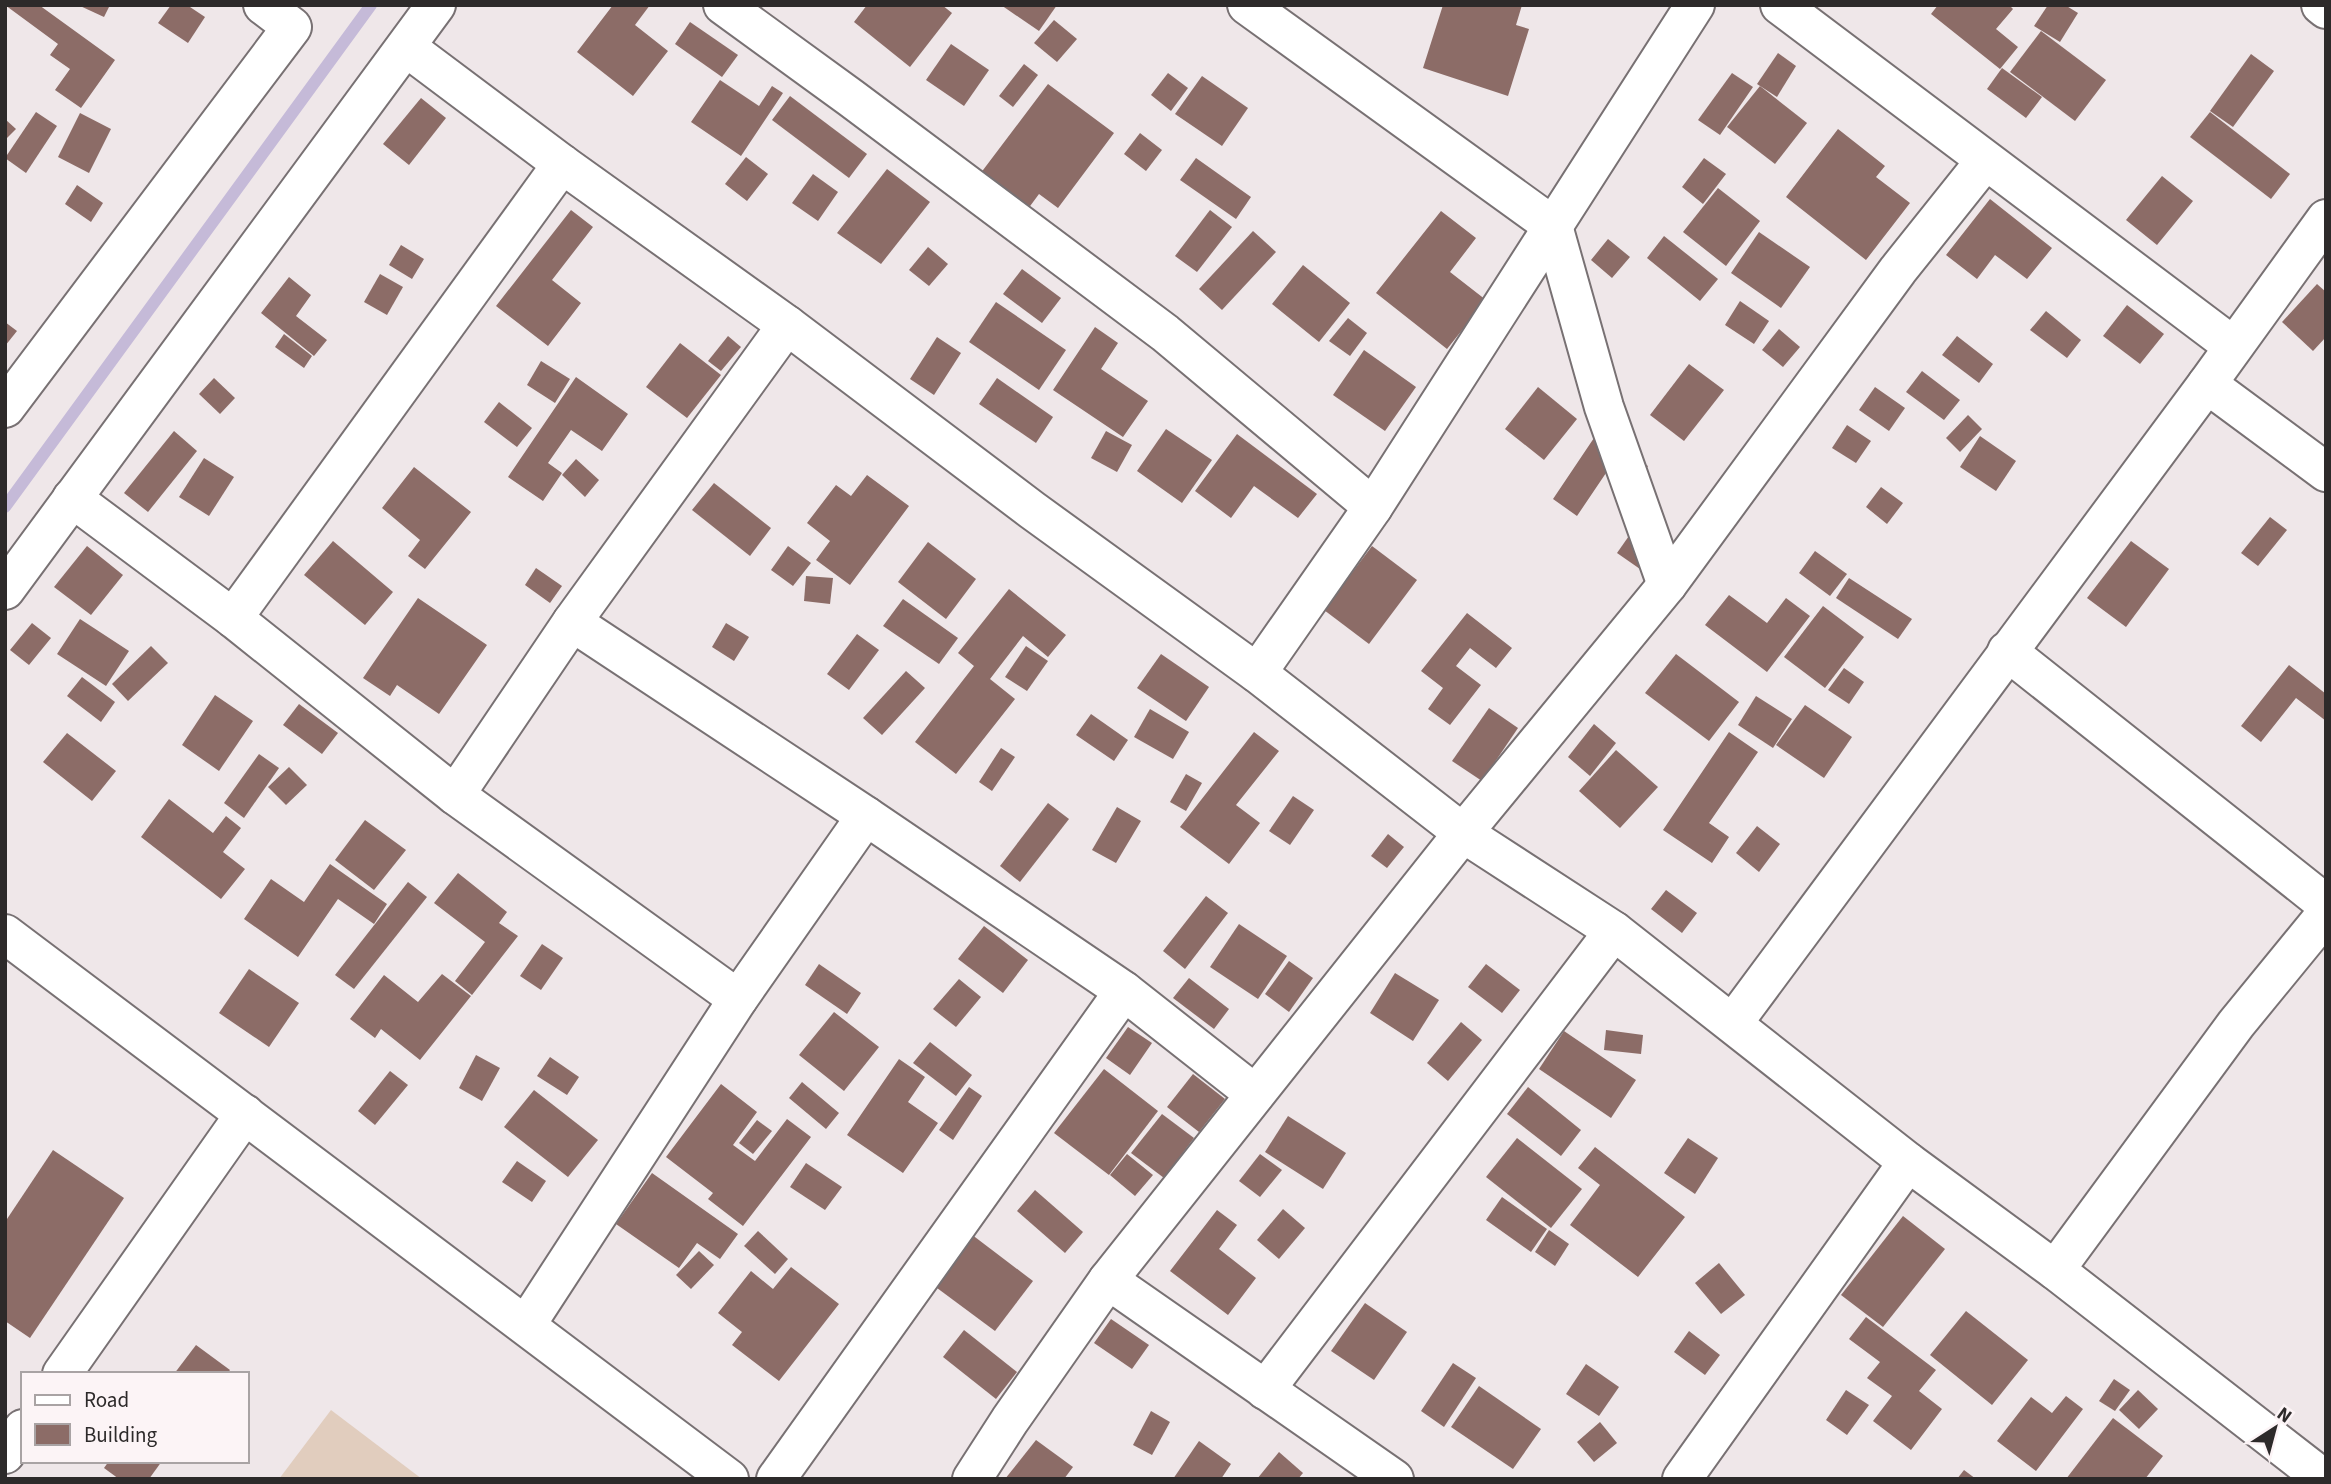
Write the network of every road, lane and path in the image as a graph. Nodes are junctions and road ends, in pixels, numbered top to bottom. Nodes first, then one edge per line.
1 (436, 5) edge
2 (723, 5) edge
3 (1247, 5) edge
4 (1695, 5) edge
5 (1780, 5) edge
6 (2321, 5) edge
7 (2326, 9) edge
8 (288, 12) edge
9 (406, 47) junction
10 (1985, 161) junction
11 (562, 164) junction
12 (2326, 219) edge
13 (1553, 226) junction
14 (787, 325) junction
15 (2233, 346) junction
16 (2207, 384) junction
17 (5, 408) edge
18 (2326, 472) edge
19 (72, 498) junction
20 (1373, 507) junction
21 (1667, 585) junction
22 (5, 590) edge
23 (233, 618) junction
24 (572, 622) junction
25 (2007, 651) junction
26 (1256, 673) junction
27 (456, 795) junction
28 (866, 816) junction
29 (1464, 833) junction
30 (2326, 904) edge
31 (2326, 914) edge
32 (1614, 931) junction
33 (5, 934) edge
34 (1124, 991) junction
35 (738, 999) junction
36 (1733, 1024) junction
37 (1255, 1094) junction
38 (245, 1114) junction
39 (1908, 1162) junction
40 (2055, 1270) junction
41 (1108, 1280) junction
42 (526, 1325) junction
43 (63, 1372) edge
44 (1265, 1390) junction
45 (21, 1432) edge
46 (5, 1454) edge
47 (729, 1479) edge
48 (776, 1479) edge
49 (972, 1479) edge
50 (1394, 1479) edge
51 (1682, 1479) edge
52 (2324, 1479) edge

1 - 9 street
2 - 20 street
3 - 13 street
4 - 13 street
5 - 10 street
6 - 7 street
8 - 17 street
9 - 11 street
9 - 19 street
10 - 15 street
10 - 21 street
11 - 14 street
11 - 23 street
12 - 15 street
13 - 20 street
13 - 21 street
14 - 24 street
14 - 26 street
15 - 16 street
16 - 18 street
16 - 25 street
19 - 22 street
19 - 23 street
20 - 26 street
21 - 29 street
23 - 27 street
24 - 27 street
24 - 28 street
25 - 30 street
25 - 36 street
26 - 29 street
27 - 35 street
28 - 34 street
28 - 35 street
29 - 32 street
29 - 37 street
31 - 40 street
32 - 36 street
32 - 44 street
33 - 38 street
34 - 37 street
34 - 48 street
35 - 42 street
36 - 39 street
37 - 41 street
38 - 42 street
38 - 43 street
39 - 40 street
39 - 51 street
40 - 52 street
41 - 44 street
41 - 49 street
42 - 47 street
44 - 50 street
45 - 46 street

